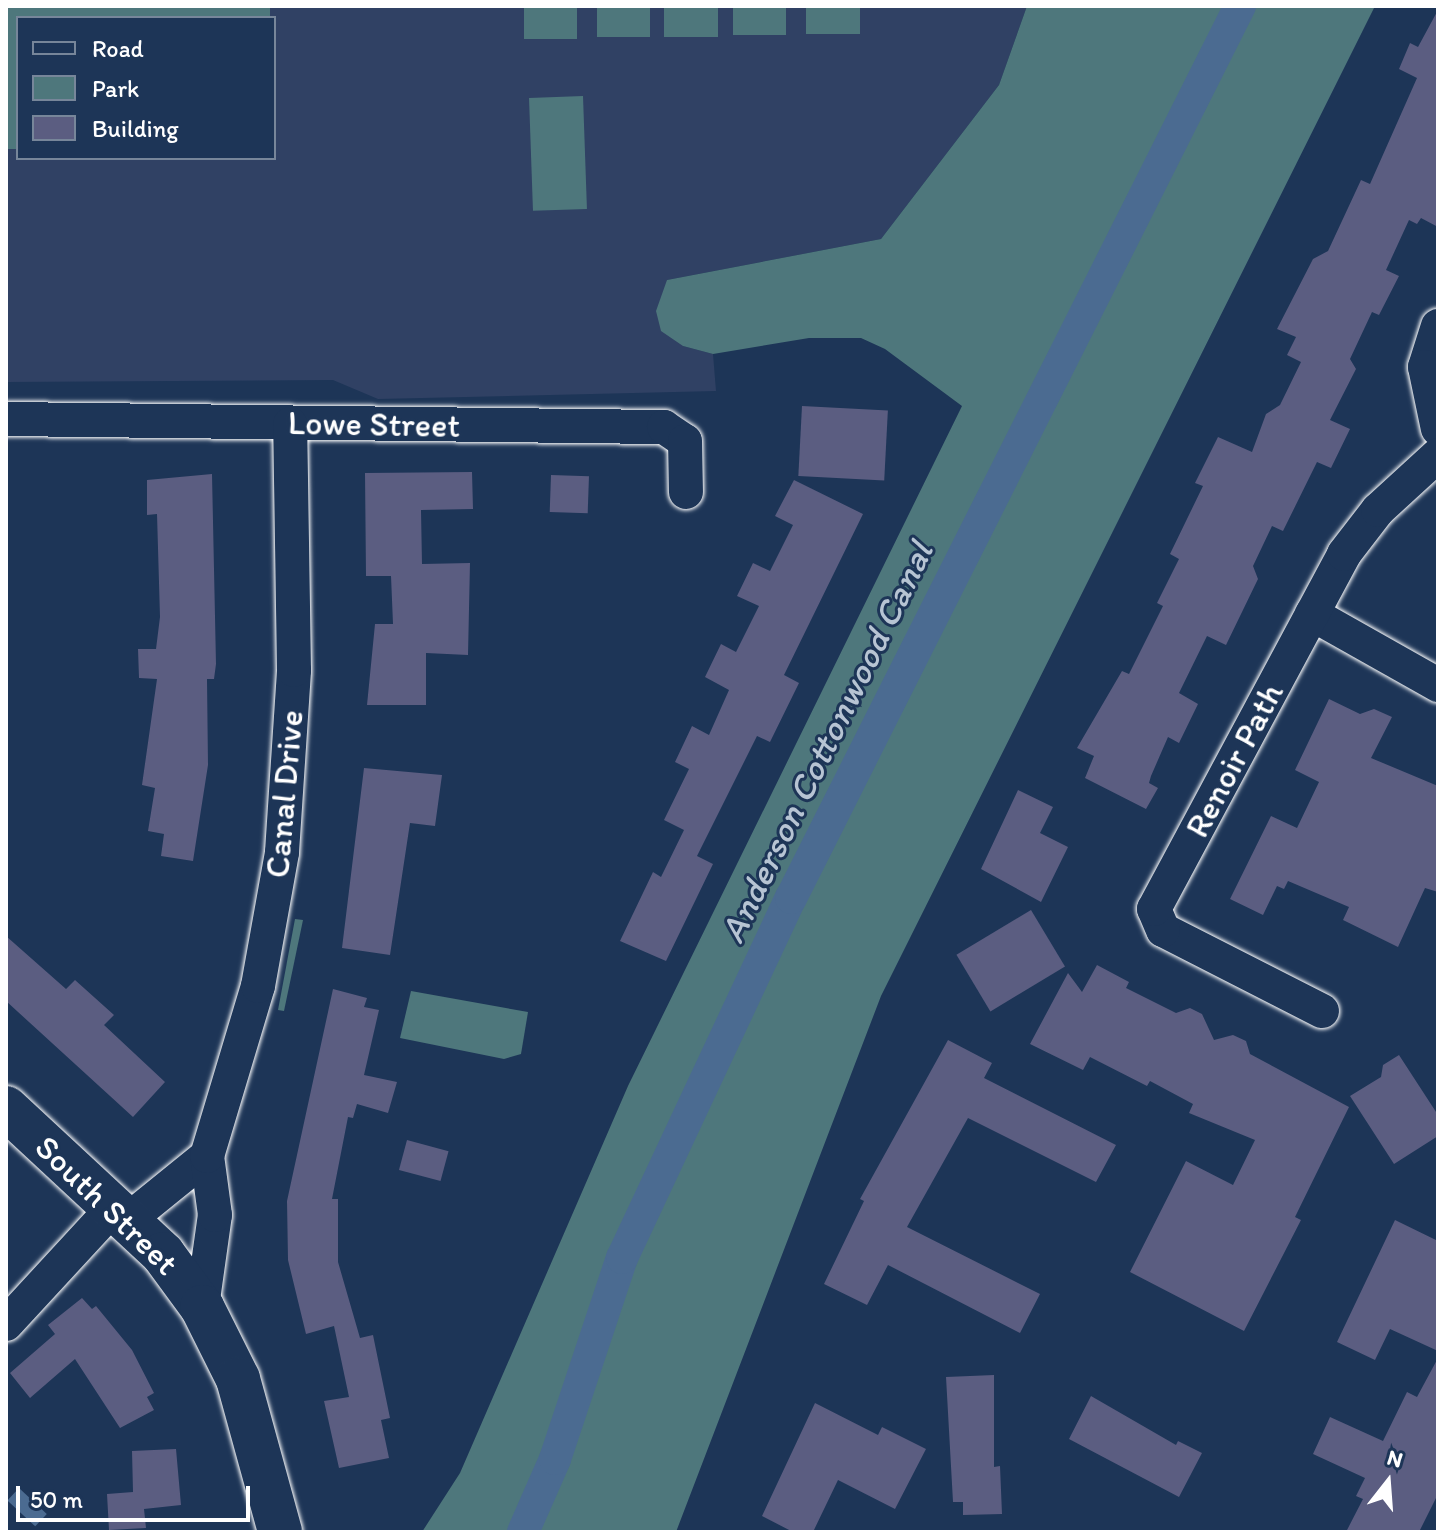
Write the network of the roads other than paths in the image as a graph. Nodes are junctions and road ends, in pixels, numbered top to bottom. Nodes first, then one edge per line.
1 (1438, 326) edge
2 (6, 419) edge
3 (290, 424) junction
4 (1438, 429) edge
5 (1438, 455) edge
6 (686, 492) dead end
7 (1312, 614) junction
8 (1438, 685) edge
9 (1322, 1011) dead end
10 (6, 1108) edge
11 (207, 1156) junction
12 (121, 1213) junction
13 (202, 1307) junction
14 (6, 1324) edge
15 (280, 1532) edge

1 - 4 street
2 - 3 street, Lowe Street
3 - 6 street, Lowe Street
3 - 11 street, Canal Drive
5 - 7 street, Renoir Path
7 - 8 street
7 - 9 street, Renoir Path
10 - 12 street, South Street
11 - 12 street
11 - 13 street, Canal Drive
12 - 13 street, South Street
12 - 14 street
13 - 15 street, South Street

